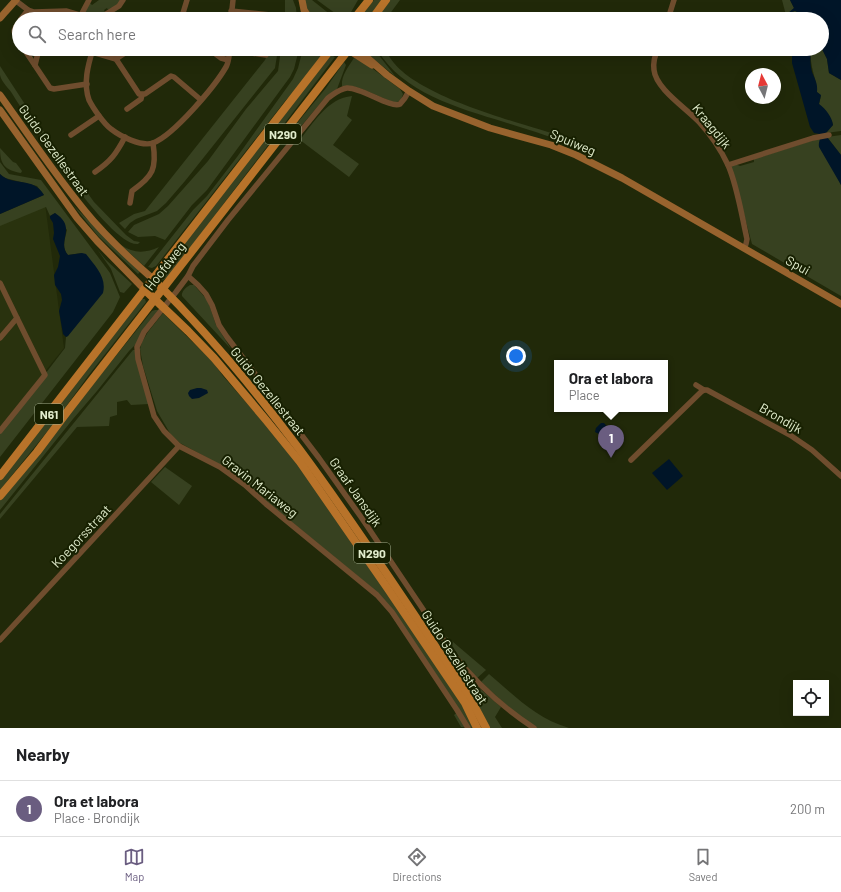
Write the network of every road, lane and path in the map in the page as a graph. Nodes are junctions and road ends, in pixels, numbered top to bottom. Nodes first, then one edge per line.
1 (15, 0) edge
2 (90, 0) edge
3 (123, 0) edge
4 (187, 0) edge
5 (233, 0) edge
6 (302, 0) edge
7 (369, 0) edge
8 (386, 0) edge
9 (674, 0) edge
10 (28, 10) joint
11 (231, 11) joint
12 (34, 12) edge
13 (34, 12) edge
14 (70, 12) edge
15 (83, 12) edge
16 (109, 12) edge
17 (183, 12) edge
18 (241, 12) edge
19 (305, 12) edge
20 (360, 12) edge
21 (377, 12) edge
22 (670, 12) edge
23 (0, 18) edge
24 (29, 56) edge
25 (37, 56) edge
26 (90, 56) edge
27 (108, 56) edge
28 (120, 56) edge
29 (218, 56) edge
30 (229, 56) edge
31 (326, 56) edge
32 (343, 56) edge
33 (357, 56) edge
34 (365, 56) edge
35 (654, 56) edge
36 (116, 59) junction
37 (228, 60) junction
38 (35, 65) junction
39 (387, 75) junction
40 (86, 84) junction
41 (409, 91) junction
42 (0, 95) edge
43 (142, 95) junction
44 (201, 100) junction
45 (127, 109) dead end
46 (0, 110) edge
47 (99, 116) junction
48 (71, 135) dead end
49 (829, 135) dead end
50 (125, 137) junction
51 (153, 143) junction
52 (728, 165) junction
53 (95, 172) dead end
54 (130, 203) dead end
55 (744, 248) junction
56 (188, 276) junction
57 (152, 279) junction
58 (0, 284) edge
59 (144, 289) junction
60 (163, 289) junction
61 (171, 298) junction
62 (155, 299) junction
63 (841, 304) edge
64 (164, 308) junction
65 (17, 318) junction
66 (0, 338) edge
67 (696, 385) dead end
68 (704, 390) junction
69 (0, 431) edge
70 (179, 446) junction
71 (631, 460) dead end
72 (0, 476) edge
73 (841, 476) edge
74 (0, 496) edge
75 (0, 640) edge
76 (468, 728) edge
77 (477, 728) edge
78 (486, 728) edge
79 (534, 728) edge

1 - 10 street
1 - 23 main road
2 - 15 street
3 - 16 street
4 - 17 street
5 - 11 street
6 - 19 main road
7 - 20 main road
8 - 21 main road
9 - 22 street
10 - 13 street
11 - 18 street
12 - 14 street
24 - 38 street
25 - 38 street
26 - 40 street
27 - 36 street
28 - 36 street
29 - 37 street
30 - 37 street
31 - 57 main road, Hoofdweg / N290
32 - 60 main road, Hoofdweg / N290
33 - 39 main road, Spuiweg
34 - 39 main road, Spuiweg
35 - 52 street, Kraagdijk
36 - 43 street
37 - 44 street
38 - 40 street
39 - 41 main road, Spuiweg
40 - 47 street
41 - 55 main road, Spuiweg
41 - 56 street, Gravin Mariaweg
42 - 57 main road, Guido Gezellestraat
43 - 44 street
43 - 45 street
44 - 51 street
46 - 59 main road, Guido Gezellestraat
47 - 48 street
47 - 50 street
49 - 52 street
50 - 51 street
50 - 53 street
51 - 54 street
52 - 55 street, Kraagdijk
55 - 63 main road, Spui
56 - 61 street, Gravin Mariaweg
56 - 79 street, Graaf Jansdijk
57 - 59 main road, Hoofdweg / N290
57 - 60 main road, Guido Gezellestraat / N290
58 - 65 street
59 - 62 main road, Guido Gezellestraat / N290
59 - 72 main road, Hoofdweg / N61
60 - 61 main road, Guido Gezellestraat / N290
60 - 62 main road, Hoofdweg / N61
61 - 64 street, Gravin Mariaweg
61 - 78 main road, Guido Gezellestraat / N290
62 - 64 main road, Guido Gezellestraat / N290
62 - 74 main road, Hoofdweg / N61
64 - 70 street, Gravin Mariaweg
64 - 77 main road, Guido Gezellestraat / N290
65 - 66 street
65 - 69 street
67 - 68 street, Brondijk
68 - 71 street
68 - 73 street, Brondijk
70 - 75 street, Koegorsstraat
70 - 76 street, Gravin Mariaweg

